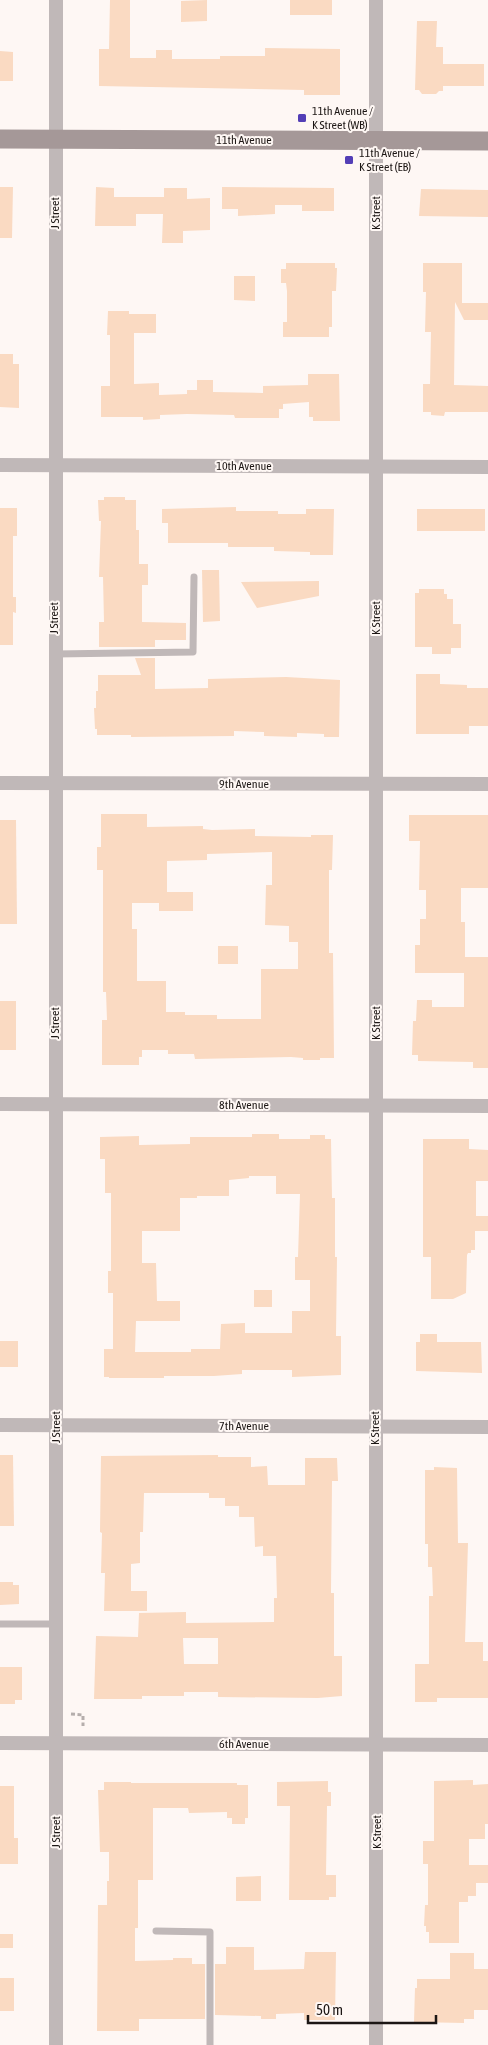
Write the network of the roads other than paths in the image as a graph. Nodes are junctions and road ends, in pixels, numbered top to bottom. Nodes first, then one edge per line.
1 (56, 0) edge
2 (376, 0) edge
3 (0, 139) edge
4 (55, 139) junction
5 (376, 141) junction
6 (488, 141) edge
7 (0, 465) edge
8 (55, 465) junction
9 (376, 467) junction
10 (488, 467) edge
11 (194, 577) dead end
12 (54, 654) junction
13 (0, 783) edge
14 (56, 783) junction
15 (376, 784) junction
16 (488, 784) edge
17 (0, 1104) edge
18 (55, 1104) junction
19 (376, 1105) junction
20 (488, 1106) edge
21 (0, 1425) edge
22 (56, 1426) junction
23 (375, 1426) junction
24 (488, 1427) edge
25 (0, 1624) edge
26 (55, 1624) junction
27 (0, 1743) edge
28 (56, 1743) junction
29 (377, 1744) junction
30 (488, 1744) edge
31 (156, 1931) dead end
32 (56, 2045) edge
33 (210, 2045) edge
34 (376, 2045) edge

1 - 4 street, J Street
2 - 5 street, K Street
3 - 4 street, 11th Avenue
4 - 5 street, 11th Avenue
4 - 8 street, J Street
5 - 6 street, 11th Avenue
5 - 9 street, K Street
7 - 8 street, 10th Avenue
8 - 9 street, 10th Avenue
8 - 12 street, J Street
9 - 10 street, 10th Avenue
9 - 15 street, K Street
11 - 12 lane
12 - 14 street, J Street
13 - 14 street, 9th Avenue
14 - 15 street, 9th Avenue
14 - 18 street, J Street
15 - 16 street, 9th Avenue
15 - 19 street, K Street
17 - 18 street, 8th Avenue
18 - 19 street, 8th Avenue
18 - 22 street, J Street
19 - 20 street, 8th Avenue
19 - 23 street, K Street
21 - 22 street, 7th Avenue
22 - 23 street, 7th Avenue
22 - 26 street, J Street
23 - 24 street, 7th Avenue
23 - 29 street, K Street
25 - 26 lane
26 - 28 street, J Street
27 - 28 street, 6th Avenue
28 - 29 street, 6th Avenue
28 - 32 street, J Street
29 - 30 street, 6th Avenue
29 - 34 street, K Street
31 - 33 lane

